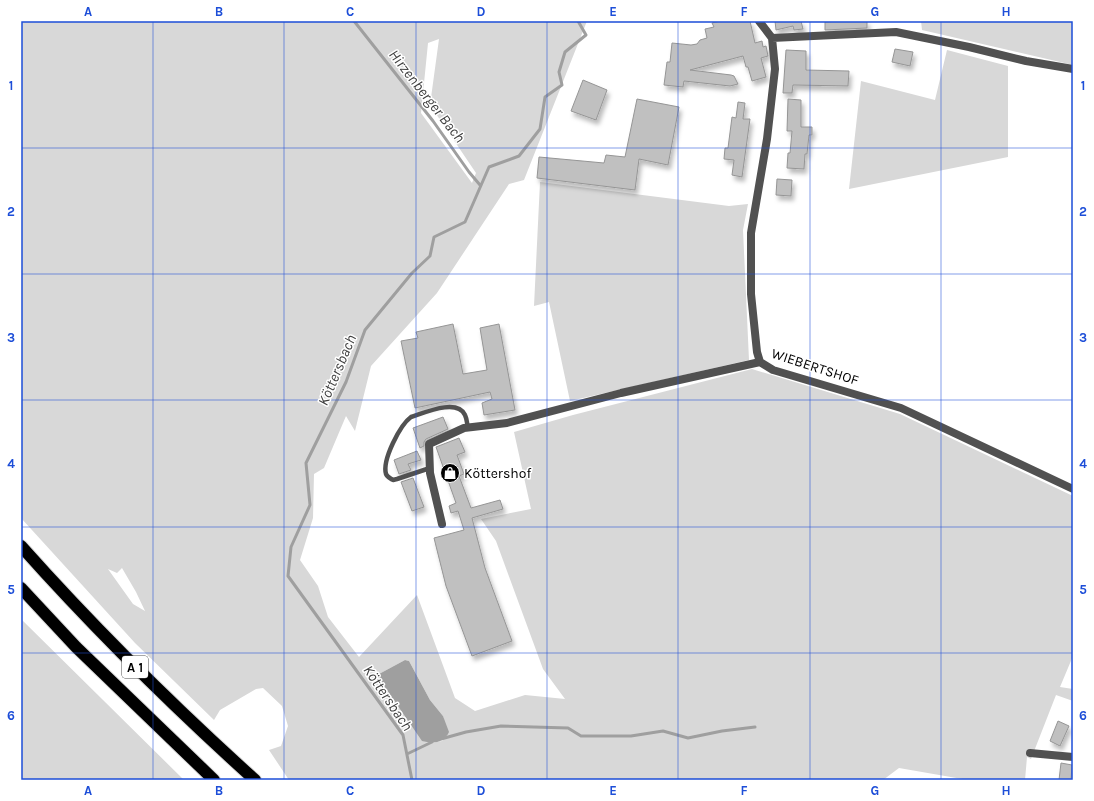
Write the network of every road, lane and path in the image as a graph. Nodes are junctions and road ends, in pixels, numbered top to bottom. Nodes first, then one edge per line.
1 (759, 21) edge
2 (772, 38) junction
3 (1073, 69) edge
4 (760, 362) junction
5 (468, 428) junction
6 (430, 468) junction
7 (1073, 489) edge
8 (442, 524) dead end
9 (21, 546) edge
10 (21, 588) edge
11 (1030, 753) dead end
12 (1073, 757) edge
13 (214, 780) edge
14 (255, 780) edge

1 - 2 street
2 - 3 street
2 - 4 street, WIEBERTSHOF
4 - 5 street
4 - 7 street, WIEBERTSHOF
5 - 6 street
5 - 6 lane
6 - 8 street
9 - 14 highway, A 1
10 - 13 highway, A 1
11 - 12 street

